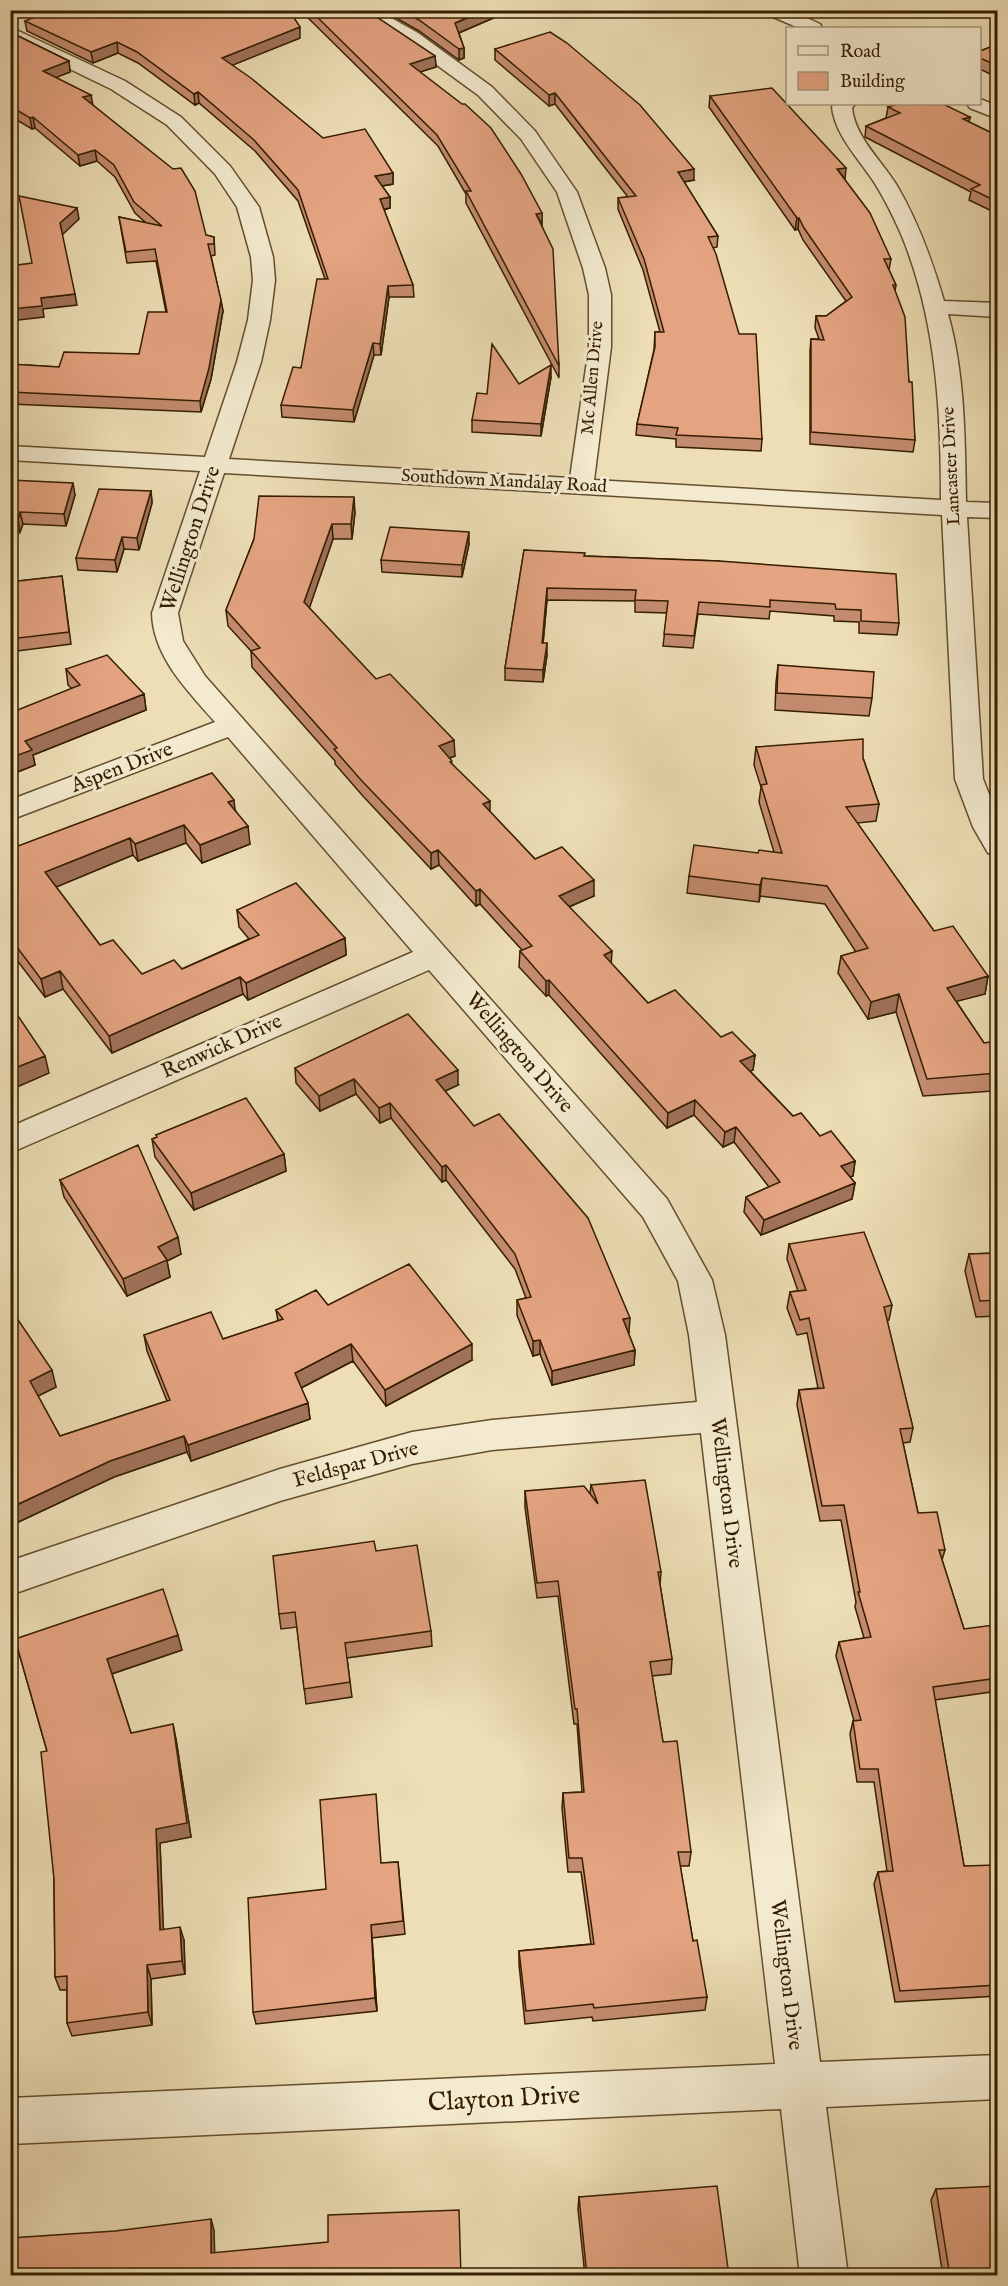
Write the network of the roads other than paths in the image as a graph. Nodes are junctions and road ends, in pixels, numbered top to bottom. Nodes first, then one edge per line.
1 (362, 10) edge
2 (773, 10) edge
3 (811, 27) edge
4 (17, 28) edge
5 (844, 105) edge
6 (979, 105) edge
7 (998, 113) edge
8 (935, 307) junction
9 (998, 310) edge
10 (10, 453) edge
11 (215, 465) junction
12 (581, 486) junction
13 (954, 508) junction
14 (998, 511) edge
15 (233, 725) junction
16 (10, 811) edge
17 (994, 834) edge
18 (434, 955) junction
19 (10, 1141) edge
20 (716, 1416) junction
21 (10, 1578) edge
22 (998, 2077) edge
23 (801, 2086) junction
24 (10, 2121) edge
25 (824, 2276) edge

1 - 12 street, Mc Allen Drive
2 - 3 street
4 - 11 street, Wellington Drive
5 - 8 street, Lancaster Drive
6 - 7 street
8 - 9 street
8 - 13 street, Lancaster Drive
10 - 11 street, Southdown Mandalay Road
11 - 12 street, Southdown Mandalay Road
11 - 15 street, Wellington Drive
12 - 13 street, Southdown Mandalay Road
13 - 14 street, Southdown Mandalay Road
13 - 17 street, Lancaster Drive
15 - 16 street, Aspen Drive
15 - 18 street, Wellington Drive
18 - 19 street, Renwick Drive
18 - 20 street, Wellington Drive
20 - 21 street, Feldspar Drive
20 - 23 street, Wellington Drive
22 - 23 street, Clayton Drive
23 - 24 street, Clayton Drive
23 - 25 street, Wellington Drive

